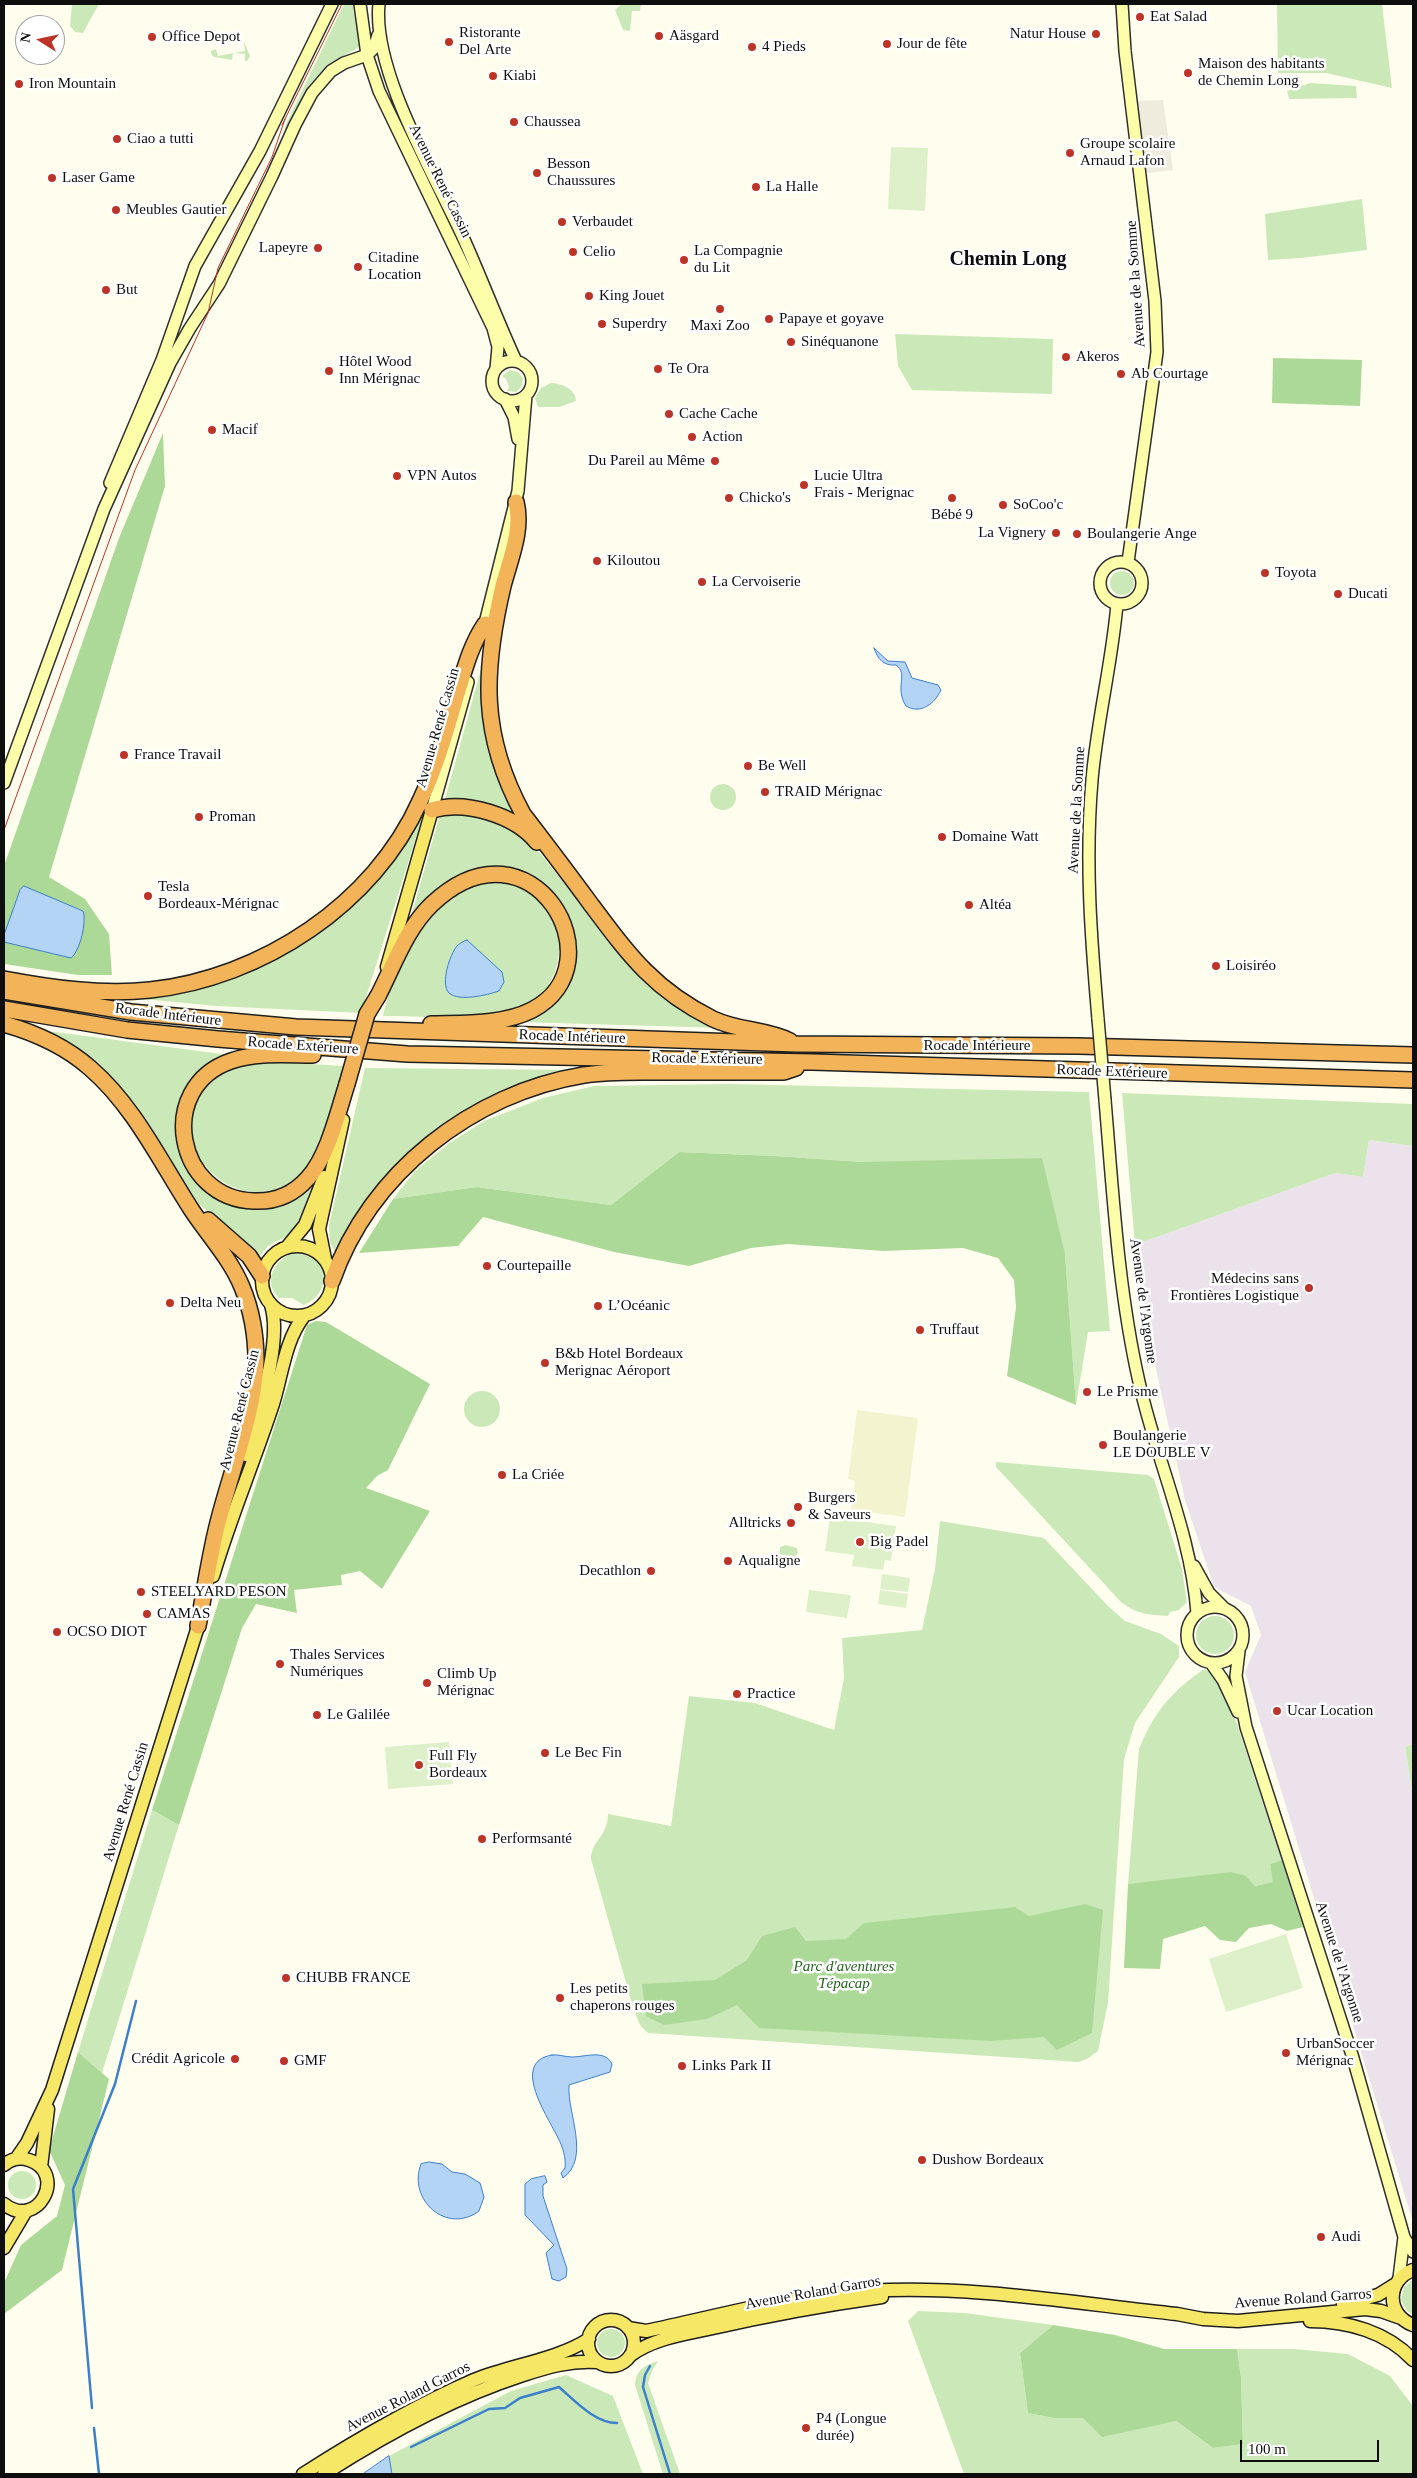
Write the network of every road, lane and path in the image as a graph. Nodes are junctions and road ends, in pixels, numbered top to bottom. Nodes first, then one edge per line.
1 (332, 4) edge
2 (360, 4) edge
3 (377, 4) edge
4 (1122, 4) edge
5 (378, 35) junction
6 (367, 55) junction
7 (516, 361) junction
8 (496, 369) junction
9 (526, 395) junction
10 (504, 399) junction
11 (521, 468) junction
12 (516, 502) junction
13 (104, 509) junction
14 (1128, 562) junction
15 (1117, 604) junction
16 (485, 624) junction
17 (4, 783) edge
18 (432, 810) junction
19 (627, 953) junction
20 (4, 979) edge
21 (4, 991) edge
22 (378, 996) junction
23 (4, 1009) edge
24 (4, 1024) edge
25 (296, 1027) junction
26 (796, 1044) junction
27 (408, 1054) junction
28 (1413, 1055) edge
29 (812, 1062) junction
30 (1413, 1080) edge
31 (350, 1084) junction
32 (1105, 1100) joint
33 (337, 1142) junction
34 (184, 1196) junction
35 (287, 1247) junction
36 (325, 1259) junction
37 (262, 1276) junction
38 (332, 1281) junction
39 (271, 1305) junction
40 (304, 1316) junction
41 (229, 1523) junction
42 (1191, 1560) junction
43 (1224, 1608) junction
44 (1197, 1613) junction
45 (198, 1626) junction
46 (1238, 1651) junction
47 (1211, 1663) junction
48 (1246, 1727) junction
49 (52, 2090) junction
50 (16, 2159) junction
51 (4, 2165) edge
52 (41, 2167) junction
53 (4, 2204) edge
54 (26, 2211) junction
55 (1404, 2237) junction
56 (4, 2248) edge
57 (1413, 2252) edge
58 (1413, 2270) edge
59 (1396, 2282) junction
60 (916, 2291) junction
61 (1177, 2314) junction
62 (1401, 2318) junction
63 (1203, 2319) junction
64 (1413, 2325) edge
65 (628, 2328) junction
66 (589, 2339) junction
67 (631, 2355) junction
68 (1413, 2360) edge
69 (598, 2362) junction
70 (303, 2474) edge
71 (324, 2474) edge

1 - 13 main road
2 - 6 main road, Avenue René Cassin
3 - 5 main road, Avenue René Cassin
4 - 14 main road, Avenue de la Somme
5 - 6 main road
5 - 7 main road, Avenue René Cassin
6 - 8 main road, Avenue René Cassin
6 - 13 main road
7 - 8 main road
7 - 9 main road
8 - 10 main road
9 - 10 main road
9 - 11 main road, Avenue René Cassin
10 - 11 main road, Avenue René Cassin
11 - 12 main road, Avenue René Cassin
12 - 16 main road, Avenue René Cassin
12 - 19 highway
13 - 17 main road
14 - 15 main road
14 - 15 main road
15 - 32 main road, Avenue de la Somme, bridge
16 - 18 main road, Avenue René Cassin
16 - 20 highway
18 - 19 highway
18 - 22 main road, Avenue René Cassin
19 - 26 highway
21 - 25 highway, Rocade Intérieure
22 - 25 highway
22 - 31 highway, bridge
23 - 27 highway, Rocade Extérieure
24 - 34 highway
25 - 26 highway, Rocade Intérieure
26 - 28 highway, Rocade Intérieure
27 - 29 highway, Rocade Extérieure
27 - 31 highway
29 - 30 highway, Rocade Extérieure
29 - 38 highway
31 - 33 main road
32 - 42 main road, Avenue de l'Argonne
33 - 35 main road
33 - 36 main road
34 - 37 highway
34 - 45 highway
35 - 36 main road
35 - 37 main road
36 - 38 main road
37 - 39 main road
38 - 40 main road
39 - 40 main road
39 - 41 main road, Avenue René Cassin
40 - 41 main road, Avenue René Cassin
41 - 45 main road, Avenue René Cassin
42 - 43 main road, Avenue de l'Argonne
42 - 44 main road, Avenue de l'Argonne
43 - 44 main road
43 - 46 main road
44 - 47 main road
45 - 49 main road, Avenue René Cassin
46 - 47 main road
46 - 48 main road, Avenue de l'Argonne
47 - 48 main road, Avenue de l'Argonne
48 - 55 main road, Avenue de l'Argonne
49 - 50 main road, Avenue René Cassin
49 - 52 main road, Avenue René Cassin
50 - 51 main road
50 - 52 main road
52 - 54 main road
53 - 54 main road
54 - 56 main road
55 - 57 main road
55 - 59 main road
58 - 59 main road, Avenue Roland Garros
59 - 61 main road, Avenue Roland Garros
59 - 62 main road
60 - 61 main road, Avenue Roland Garros
60 - 65 main road, Avenue Roland Garros
60 - 67 main road, Avenue Roland Garros
61 - 63 main road, Avenue Roland Garros
62 - 63 main road, Avenue Roland Garros
62 - 64 main road, Avenue Roland Garros
63 - 68 main road
65 - 66 main road
65 - 67 main road
66 - 69 main road
66 - 70 main road, Avenue Roland Garros
67 - 69 main road
69 - 71 main road, Avenue Roland Garros

